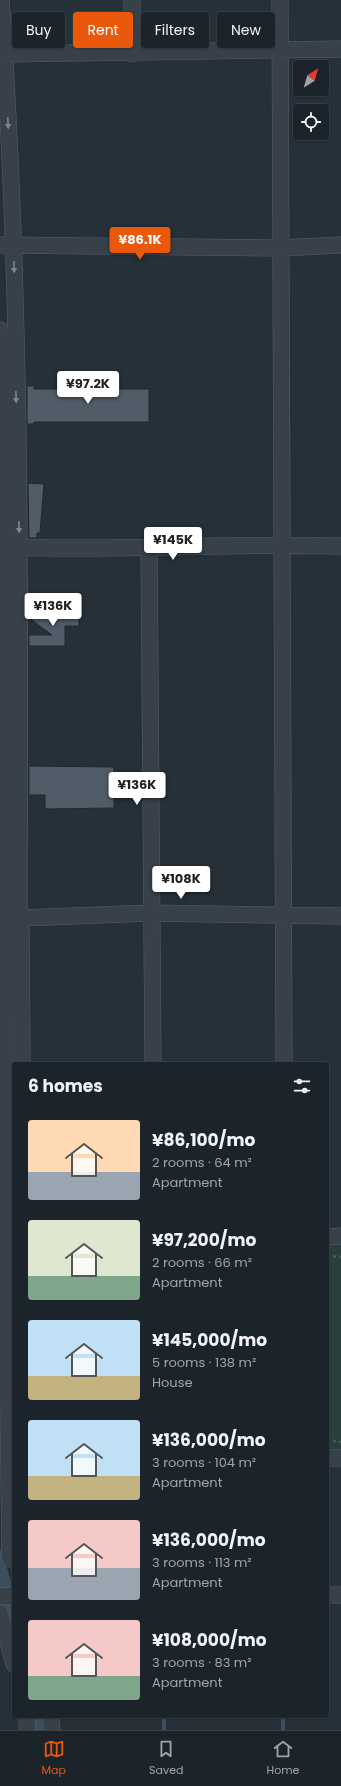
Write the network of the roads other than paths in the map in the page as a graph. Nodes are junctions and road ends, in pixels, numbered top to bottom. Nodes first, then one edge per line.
1 (132, 0) edge
2 (280, 0) edge
3 (1, 9) edge
4 (341, 49) edge
5 (280, 50) junction
6 (5, 54) junction
7 (132, 54) junction
8 (7, 245) edge
9 (341, 245) edge
10 (280, 248) junction
11 (0, 330) edge
12 (282, 544) junction
13 (341, 546) edge
14 (8, 547) edge
15 (148, 548) junction
16 (12, 908) edge
17 (152, 913) junction
18 (284, 916) junction
19 (341, 916) edge
20 (22, 1062) edge
21 (153, 1062) edge
22 (284, 1062) edge
23 (329, 1236) edge
24 (341, 1236) edge
25 (7, 1239) edge
26 (329, 1458) edge
27 (341, 1458) edge
28 (12, 1463) edge
29 (0, 1538) edge
30 (12, 1564) edge
31 (329, 1595) edge
32 (341, 1595) edge
33 (0, 1596) edge
34 (12, 1596) edge
35 (0, 1613) edge
36 (12, 1657) edge
37 (26, 1718) edge
38 (50, 1718) edge
39 (27, 1730) edge
40 (52, 1730) edge

1 - 7 street
2 - 5 street
3 - 6 street
4 - 5 street
5 - 7 street
5 - 10 street
6 - 7 street
6 -> 8 street
8 - 10 street
8 -> 14 street
9 - 10 street
10 - 12 street
11 - 14 street
12 - 13 street
12 - 15 street
12 - 18 street
14 - 15 street
14 - 16 street
15 - 17 street
16 - 17 street
16 - 20 street
16 - 25 street
17 - 18 street
17 - 21 street
18 - 19 street
18 - 22 street
23 - 24 street
25 - 28 street
26 - 27 street
28 - 30 street
29 - 30 street
31 - 32 street
33 - 34 street
35 - 36 street
37 - 39 street
38 - 40 street

